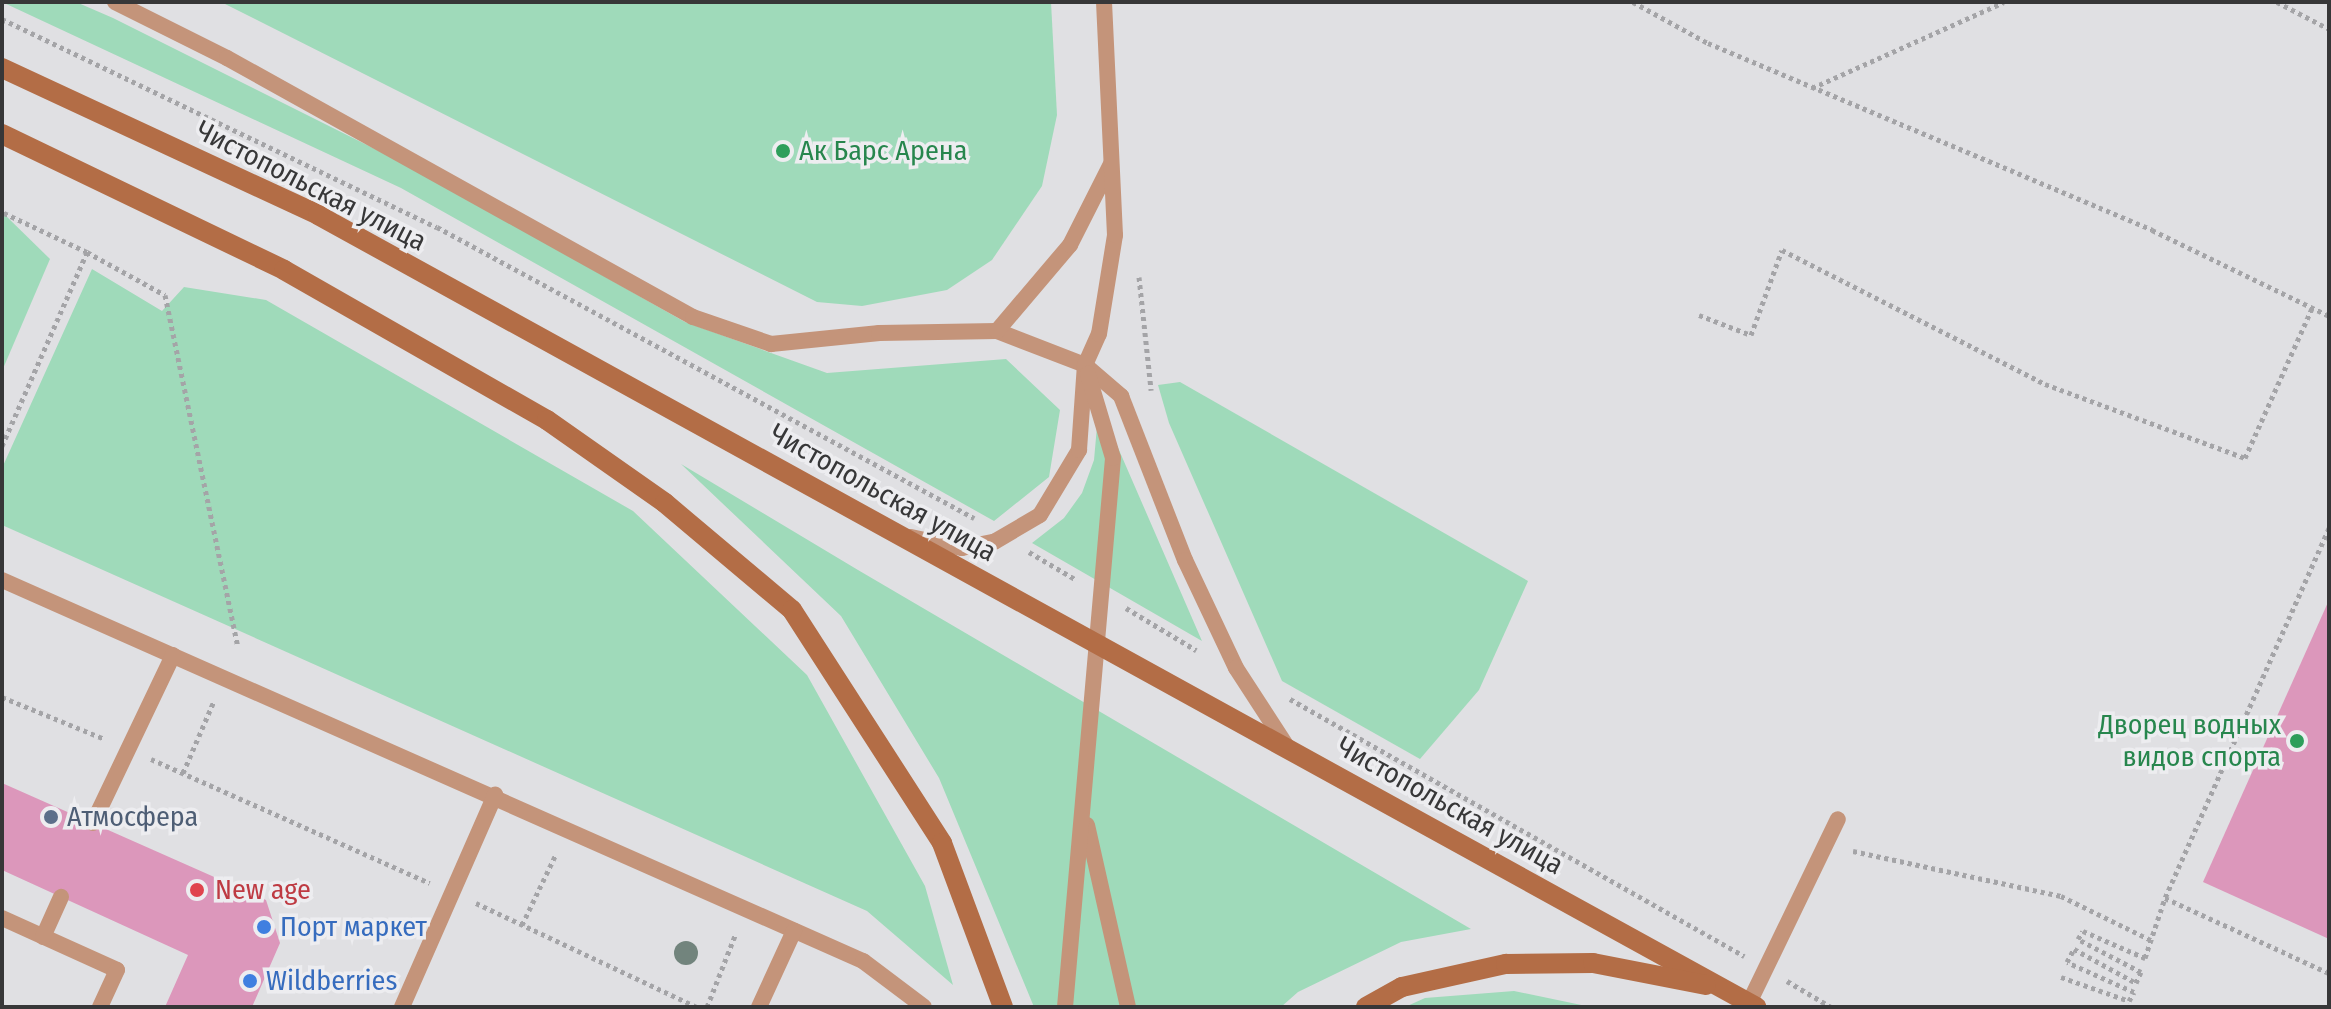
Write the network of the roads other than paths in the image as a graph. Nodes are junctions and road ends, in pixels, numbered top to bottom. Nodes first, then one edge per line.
1 (115, 2) edge
2 (1104, 2) edge
3 (2, 68) edge
4 (3, 136) edge
5 (1112, 162) junction
6 (997, 331) junction
7 (1085, 365) junction
8 (907, 536) junction
9 (2, 580) edge
10 (1098, 646) junction
11 (173, 655) junction
12 (1291, 752) junction
13 (495, 795) junction
14 (1084, 810) junction
15 (1838, 819) dead end
16 (93, 823) dead end
17 (61, 897) dead end
18 (2, 918) edge
19 (794, 931) junction
20 (43, 937) junction
21 (1726, 989) junction
22 (1753, 1005) edge
23 (763, 1006) edge
24 (100, 1007) edge
25 (402, 1007) edge
26 (924, 1007) edge
27 (1003, 1007) edge
28 (1065, 1007) edge
29 (1128, 1007) edge
30 (1366, 1007) edge

1 - 6 lane
2 - 5 lane
3 - 8 main road, Чистопольская улица
4 - 27 main road
5 - 6 lane
5 - 7 lane
6 - 7 lane
7 - 8 lane
7 - 10 lane
7 - 12 lane
8 - 10 main road, Чистопольская улица
9 - 11 lane
10 - 12 main road, Чистопольская улица
10 - 14 lane
11 - 13 lane
11 - 16 lane
12 - 21 main road, Чистопольская улица
13 - 19 lane
13 - 25 lane
14 - 28 lane
14 - 29 lane
15 - 22 lane
17 - 20 lane
18 - 20 lane
19 - 23 lane
19 - 26 lane
20 - 24 lane
21 - 22 main road, Чистопольская улица
21 - 30 main road, Чистопольская улица

